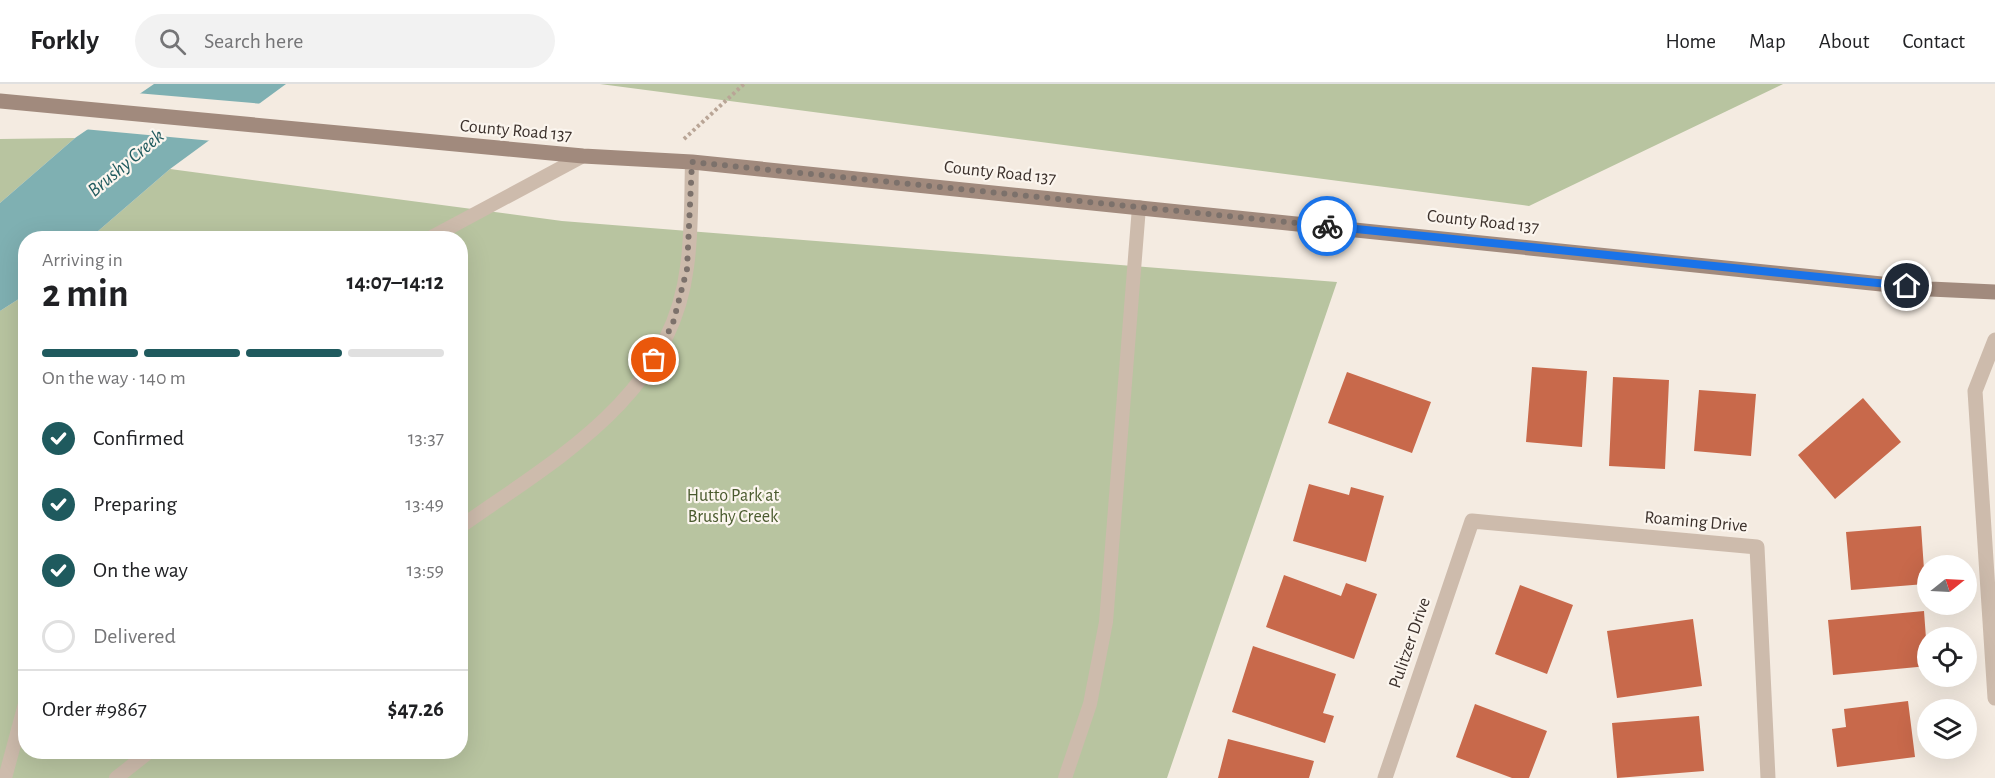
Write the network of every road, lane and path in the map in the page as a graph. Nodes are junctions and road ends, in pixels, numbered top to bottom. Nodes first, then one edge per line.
1 (744, 84) edge
2 (0, 101) edge
3 (584, 156) junction
4 (662, 159) junction
5 (692, 162) junction
6 (1139, 207) junction
7 (443, 231) edge
8 (1995, 292) edge
9 (1995, 340) edge
10 (1472, 520) joint
11 (468, 521) edge
12 (1995, 698) edge
13 (18, 730) edge
14 (140, 759) edge
15 (5, 778) edge
16 (116, 778) edge
17 (1065, 778) edge
18 (1385, 778) edge
19 (1768, 778) edge

1 - 4 path
2 - 3 street, County Road 137
3 - 4 street, County Road 137
3 - 7 lane
4 - 5 street, County Road 137
5 - 6 street, County Road 137
5 - 11 lane
6 - 8 street, County Road 137
6 - 17 lane
9 - 12 street
10 - 18 street, Pulitzer Drive
10 - 19 street, Roaming Drive
13 - 15 lane
14 - 16 lane

